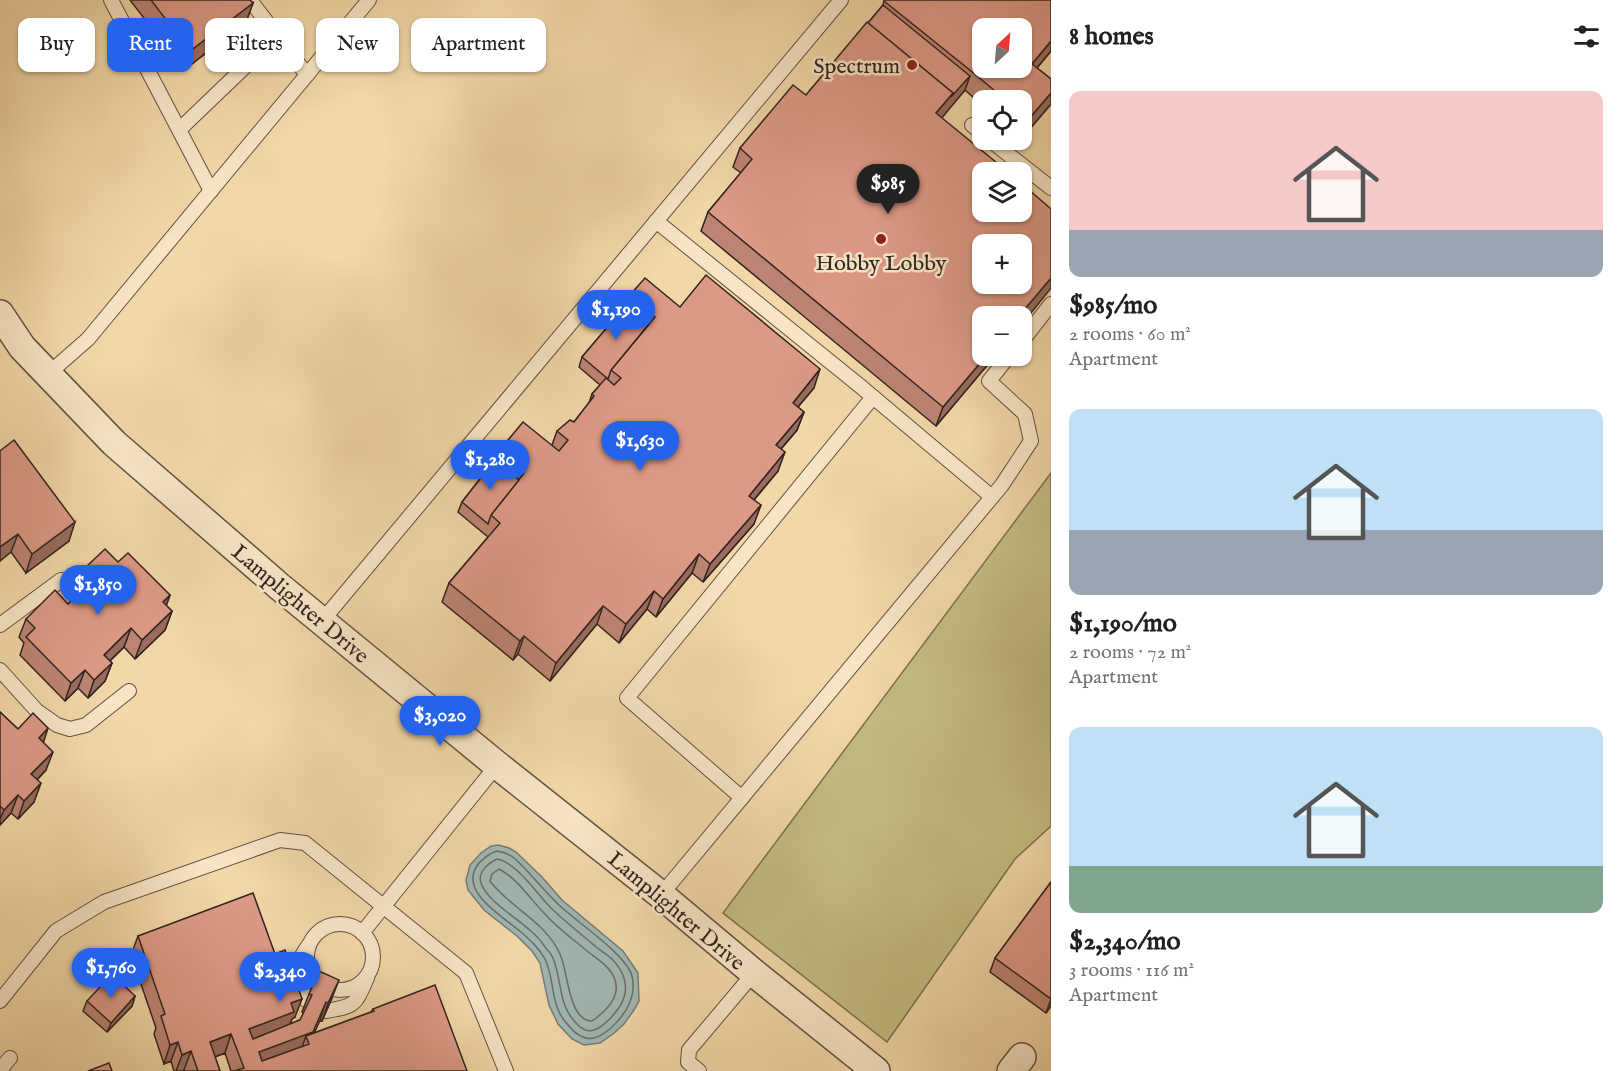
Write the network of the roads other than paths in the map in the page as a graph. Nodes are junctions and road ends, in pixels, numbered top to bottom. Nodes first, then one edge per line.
1 (111, 0) edge
2 (250, 0) edge
3 (369, 0) edge
4 (841, 0) edge
5 (264, 18) edge
6 (304, 71) edge
7 (239, 72) edge
8 (307, 75) junction
9 (180, 129) junction
10 (1003, 150) edge
11 (1051, 188) edge
12 (211, 190) junction
13 (656, 221) junction
14 (1051, 304) edge
15 (0, 314) edge
16 (1032, 328) edge
17 (1001, 366) edge
18 (48, 374) junction
19 (873, 397) junction
20 (992, 498) junction
21 (61, 580) dead end
22 (322, 621) junction
23 (0, 625) edge
24 (0, 670) edge
25 (129, 691) dead end
26 (497, 765) junction
27 (742, 798) junction
28 (661, 895) junction
29 (383, 906) junction
30 (362, 933) junction
31 (309, 944) junction
32 (754, 973) junction
33 (368, 974) junction
34 (0, 1001) edge
35 (307, 1001) edge
36 (326, 1011) edge
37 (10, 1058) dead end
38 (0, 1070) edge
39 (873, 1070) edge
40 (506, 1071) edge
41 (699, 1071) edge

1 - 9 lane
2 - 5 lane
3 - 8 lane
4 - 13 lane
6 - 8 lane
7 - 9 lane
8 - 12 lane
9 - 12 lane
10 - 11 lane
12 - 18 lane
13 - 19 lane
13 - 22 lane
14 - 16 lane
15 - 18 street, Lamplighter Drive
17 - 20 lane
18 - 22 street, Lamplighter Drive
19 - 20 lane
19 - 27 lane
20 - 27 lane
21 - 23 lane
22 - 26 street, Lamplighter Drive
24 - 25 lane
26 - 28 street, Lamplighter Drive
26 - 29 lane
27 - 28 lane
28 - 32 street, Lamplighter Drive
29 - 30 lane
29 - 34 lane
29 - 40 lane
30 - 31 lane
30 - 33 lane
31 - 33 lane
31 - 35 lane
32 - 39 street, Lamplighter Drive
32 - 41 lane
33 - 36 lane
37 - 38 lane

